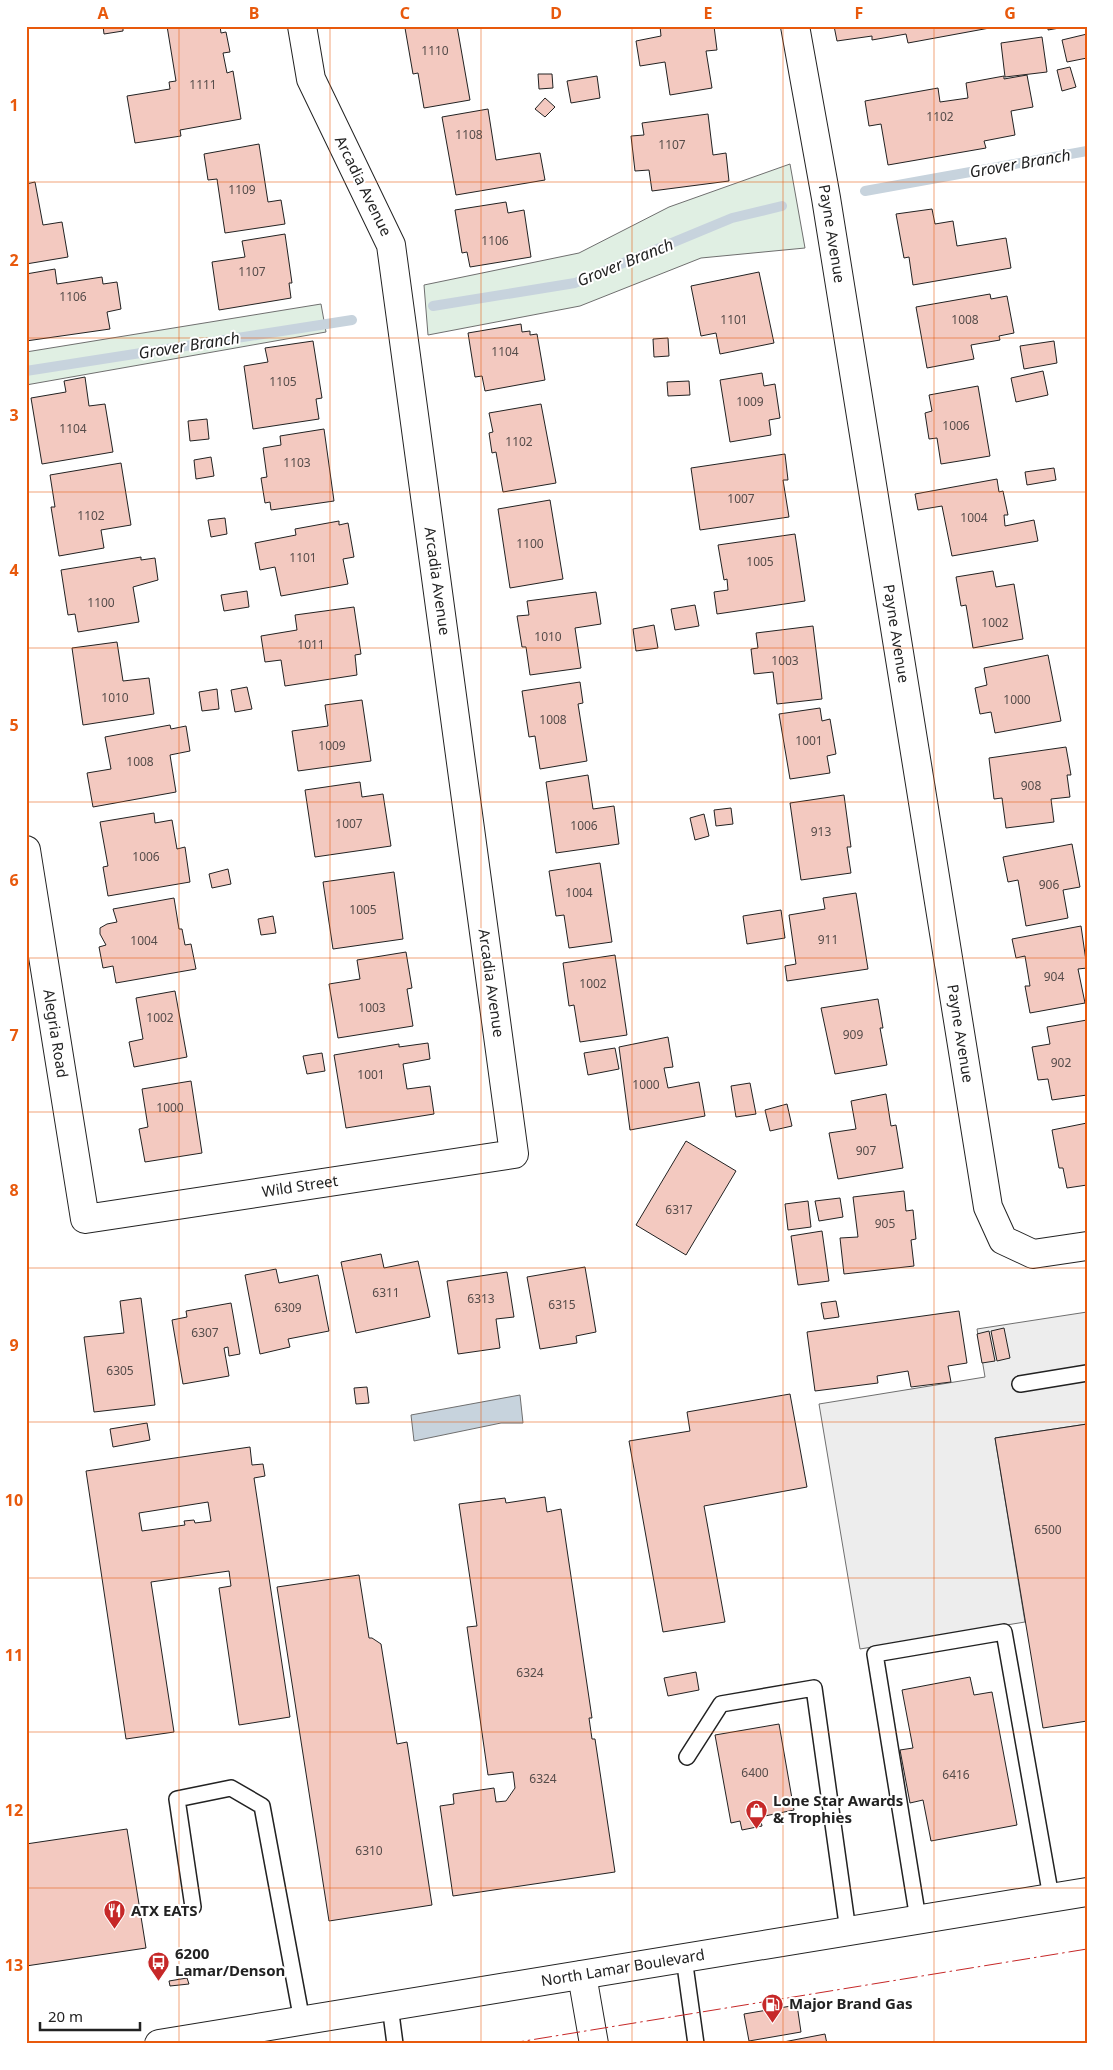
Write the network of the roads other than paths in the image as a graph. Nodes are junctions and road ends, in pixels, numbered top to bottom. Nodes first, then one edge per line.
1 (302, 26) edge
2 (795, 26) edge
3 (26, 850) edge
4 (514, 1154) joint
5 (85, 1219) joint
6 (1087, 1246) edge
7 (1087, 1372) edge
8 (1020, 1384) dead end
9 (687, 1757) dead end
10 (1087, 1892) edge
11 (1051, 1897) junction
12 (193, 1907) dead end
13 (918, 1919) junction
14 (848, 1931) junction
15 (684, 1958) junction
16 (582, 1974) junction
17 (390, 2006) junction
18 (302, 2021) junction
19 (267, 2035) edge
20 (159, 2044) edge
21 (395, 2044) edge
22 (594, 2044) edge
23 (696, 2044) edge

1 - 4 street, Arcadia Avenue
2 - 6 street, Payne Avenue
3 - 5 street, Alegria Road
4 - 5 street, Wild Street
7 - 8 lane
9 - 14 lane
10 - 11 street, North Lamar Boulevard
11 - 13 street, North Lamar Boulevard
11 - 13 lane
12 - 18 lane
13 - 14 street, North Lamar Boulevard
14 - 15 street, North Lamar Boulevard
15 - 16 street, North Lamar Boulevard
15 - 23 lane
16 - 17 street, North Lamar Boulevard
16 - 22 street
17 - 18 street, North Lamar Boulevard
17 - 21 lane
18 - 19 street, North Lamar Boulevard
19 - 20 street, North Lamar Boulevard

